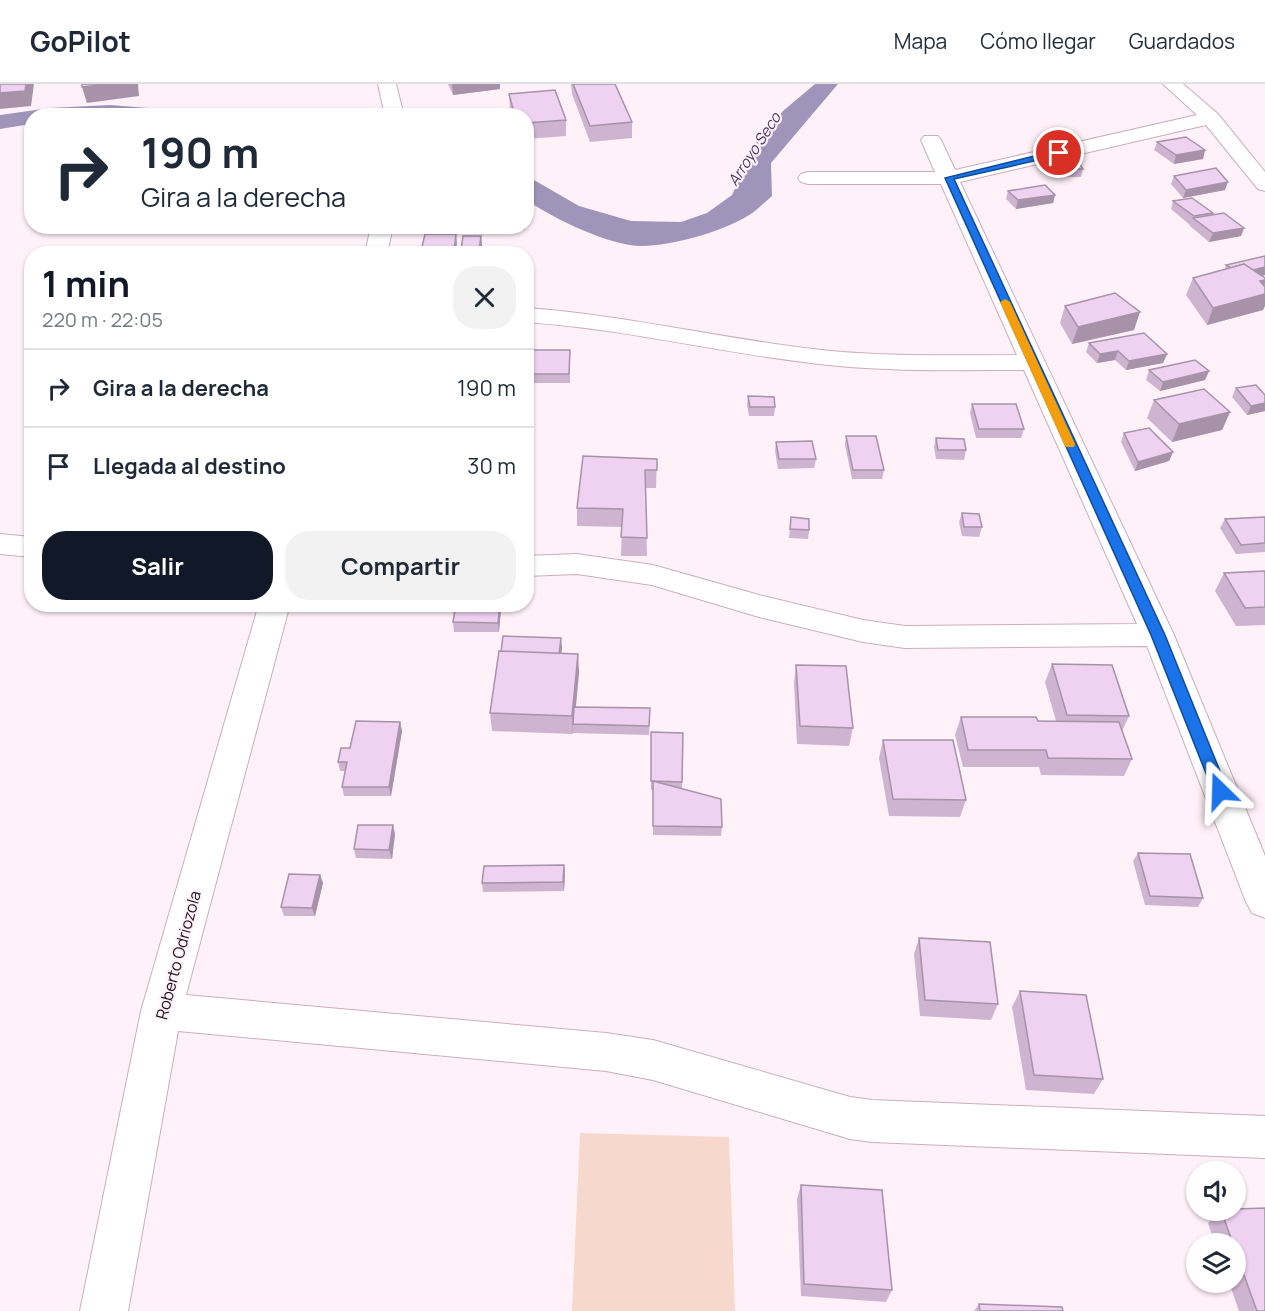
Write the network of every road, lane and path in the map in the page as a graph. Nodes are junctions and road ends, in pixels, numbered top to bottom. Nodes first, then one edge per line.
1 (387, 84) edge
2 (1172, 84) edge
3 (394, 108) edge
4 (1211, 118) junction
5 (931, 140) dead end
6 (808, 178) dead end
7 (949, 178) junction
8 (1265, 185) edge
9 (534, 316) edge
10 (1032, 362) junction
11 (0, 543) edge
12 (24, 546) edge
13 (534, 566) edge
14 (273, 612) edge
15 (1158, 635) junction
16 (1265, 902) edge
17 (161, 1011) junction
18 (1265, 1137) edge
19 (104, 1311) edge

1 - 3 street
2 - 4 street
4 - 7 street
4 - 8 street
5 - 7 street
6 - 7 street
7 - 10 street
9 - 10 street
10 - 15 street
11 - 12 street
13 - 15 street
14 - 17 street, Roberto Odriozola
15 - 16 street
17 - 18 street
17 - 19 street, Roberto Odriozola

